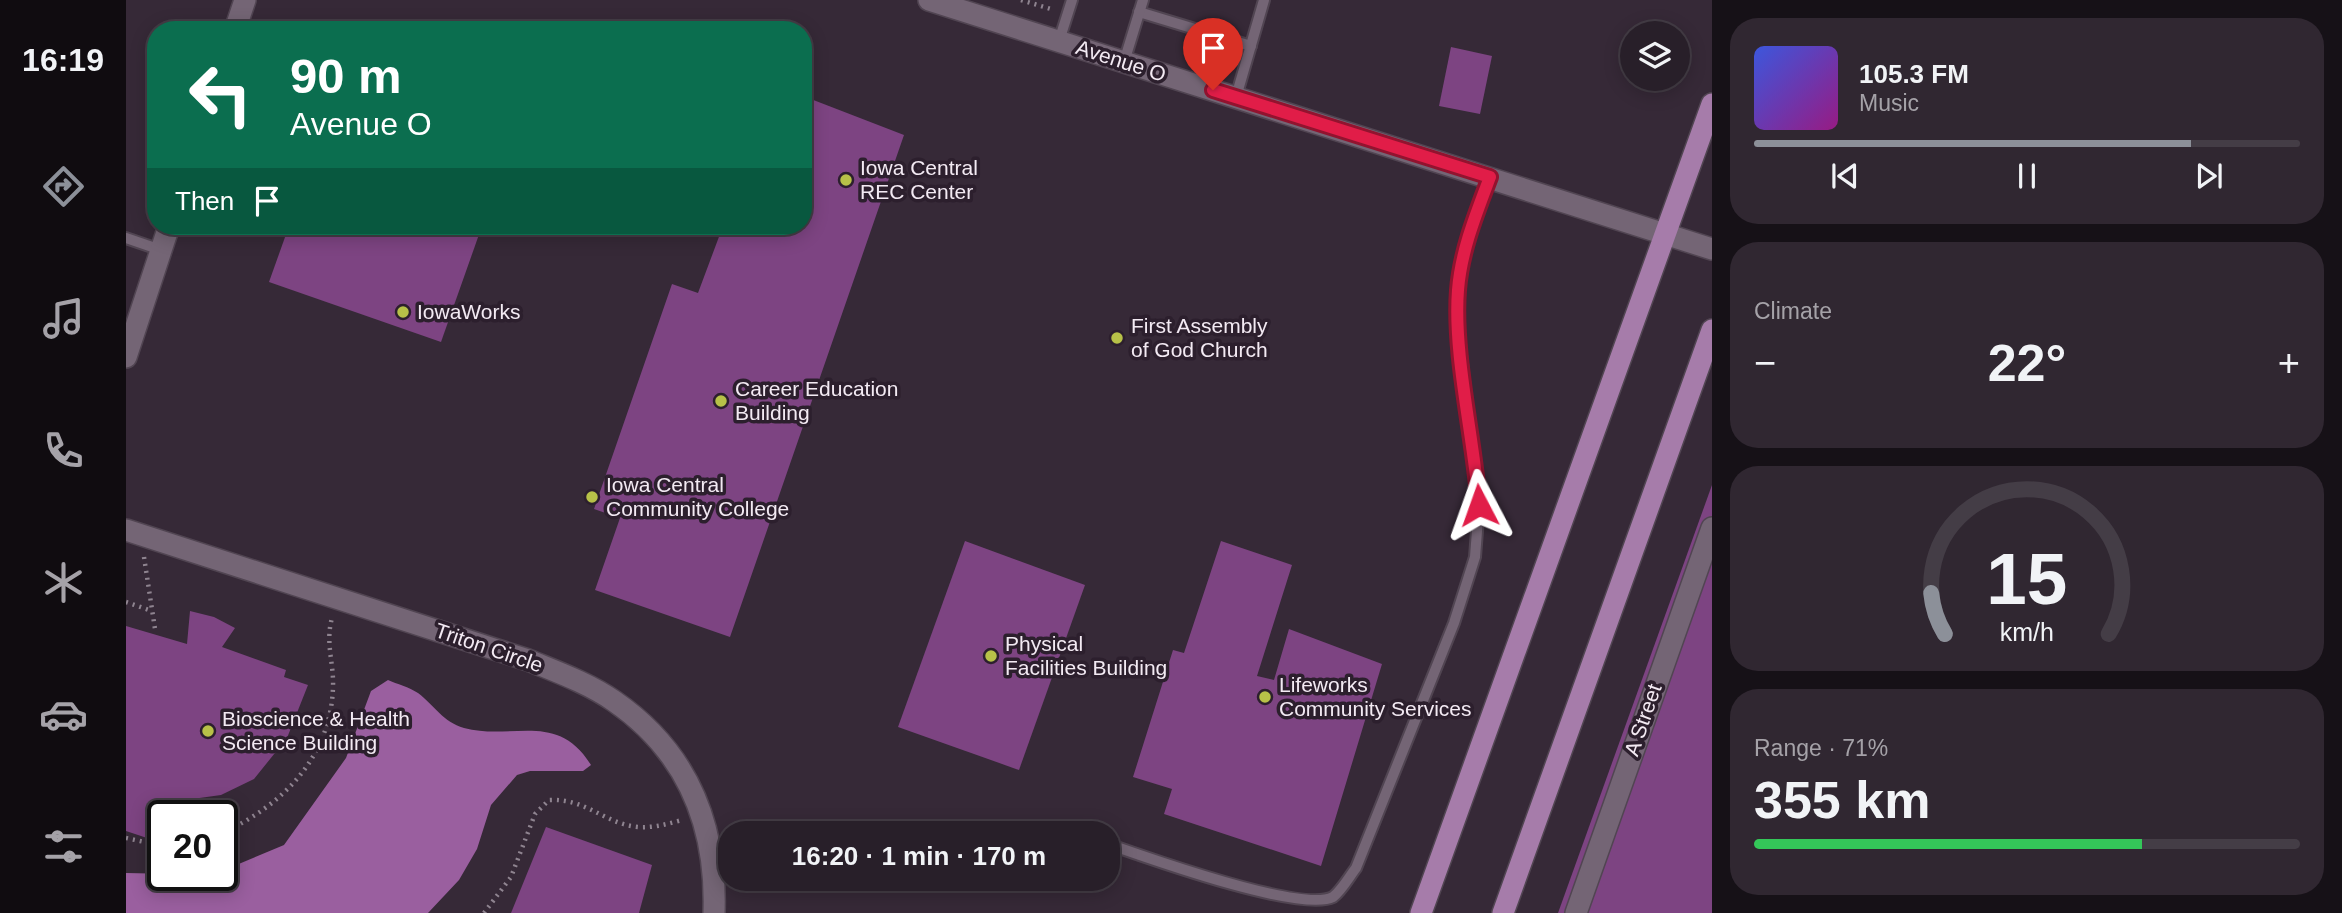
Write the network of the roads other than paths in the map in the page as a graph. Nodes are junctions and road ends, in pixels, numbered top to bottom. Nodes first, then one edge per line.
1 (245, 0) edge
2 (929, 0) edge
3 (1072, 0) edge
4 (1264, 0) edge
5 (1141, 6) edge
6 (238, 21) edge
7 (1059, 41) junction
8 (1251, 46) junction
9 (1124, 62) junction
10 (1236, 97) junction
11 (1712, 104) edge
12 (1490, 177) junction
13 (1665, 233) junction
14 (166, 235) edge
15 (126, 238) edge
16 (1712, 249) edge
17 (162, 250) junction
18 (1712, 330) edge
19 (126, 356) edge
20 (1712, 528) edge
21 (133, 532) edge
22 (1120, 848) edge
23 (714, 913) edge
24 (1421, 913) edge
25 (1503, 913) edge
26 (1576, 913) edge

1 - 6 street
2 - 7 street, Avenue O
3 - 7 lane
4 - 8 lane
5 - 8 lane
5 - 9 lane
7 - 9 street, Avenue O
8 - 10 lane
9 - 10 street, Avenue O
10 - 12 street, Avenue O
11 - 13 main road
12 - 13 street, Avenue O
12 - 22 lane
13 - 16 street, Avenue O
13 - 24 main road
14 - 17 street
15 - 17 lane
17 - 19 street
18 - 25 main road
20 - 26 street, A Street
21 - 23 street, Triton Circle

